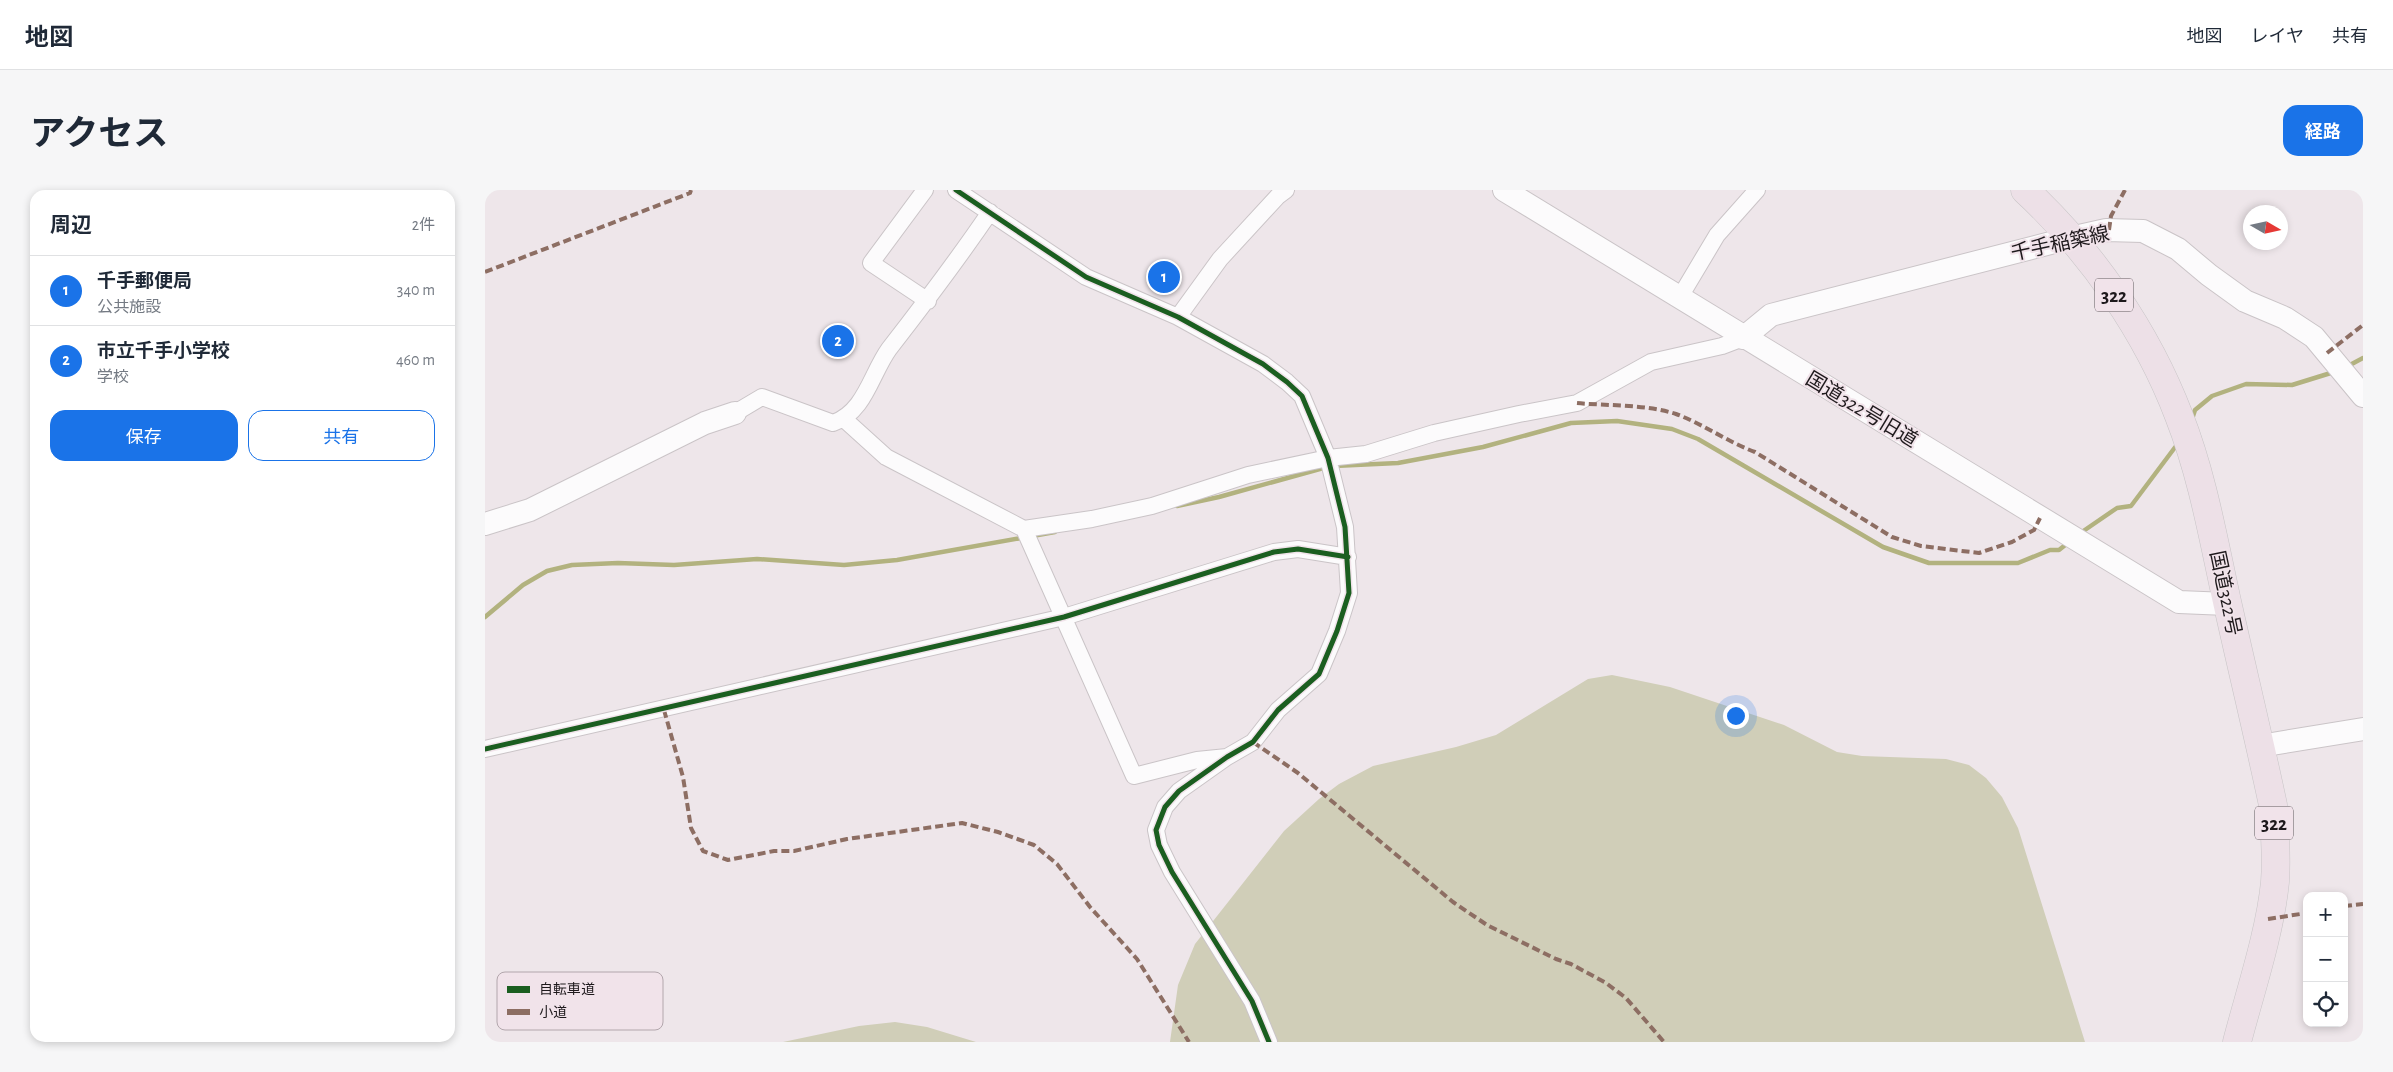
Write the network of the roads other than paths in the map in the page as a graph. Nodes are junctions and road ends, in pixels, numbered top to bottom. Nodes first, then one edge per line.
1 (925, 190) edge
2 (957, 190) edge
3 (1286, 190) edge
4 (1504, 190) edge
5 (1757, 190) edge
6 (2025, 190) edge
7 (990, 212) junction
8 (2070, 238) junction
9 (1680, 297) junction
10 (928, 301) junction
11 (1177, 317) junction
12 (1743, 338) junction
13 (2363, 396) edge
14 (735, 413) joint
15 (844, 420) junction
16 (1328, 458) junction
17 (485, 524) edge
18 (1023, 530) junction
19 (1348, 557) junction
20 (2227, 604) junction
21 (1064, 617) junction
22 (2363, 729) edge
23 (2260, 746) junction
24 (485, 749) edge
25 (1227, 757) junction
26 (1269, 1042) edge
27 (2237, 1042) edge

1 - 10 street
2 - 7 street
3 - 11 street
4 - 9 street, 国道322号旧道
5 - 9 street
6 - 8 highway, 国道322号 / 322
7 - 10 street
7 - 11 street
8 - 12 street, 千手稲築線
8 - 13 street, 千手稲築線
8 - 20 highway, 国道322号 / 322
9 - 12 street, 国道322号旧道
10 - 15 street
11 - 16 street
12 - 16 street
12 - 20 street, 国道322号旧道
14 - 15 street
14 - 17 street
15 - 18 street
16 - 18 street
16 - 19 street
18 - 21 street
19 - 21 street
19 - 25 street
20 - 23 highway, 国道322号 / 322
21 - 24 street
21 - 25 street
22 - 23 street
23 - 27 highway, 国道322号 / 322
25 - 26 street

